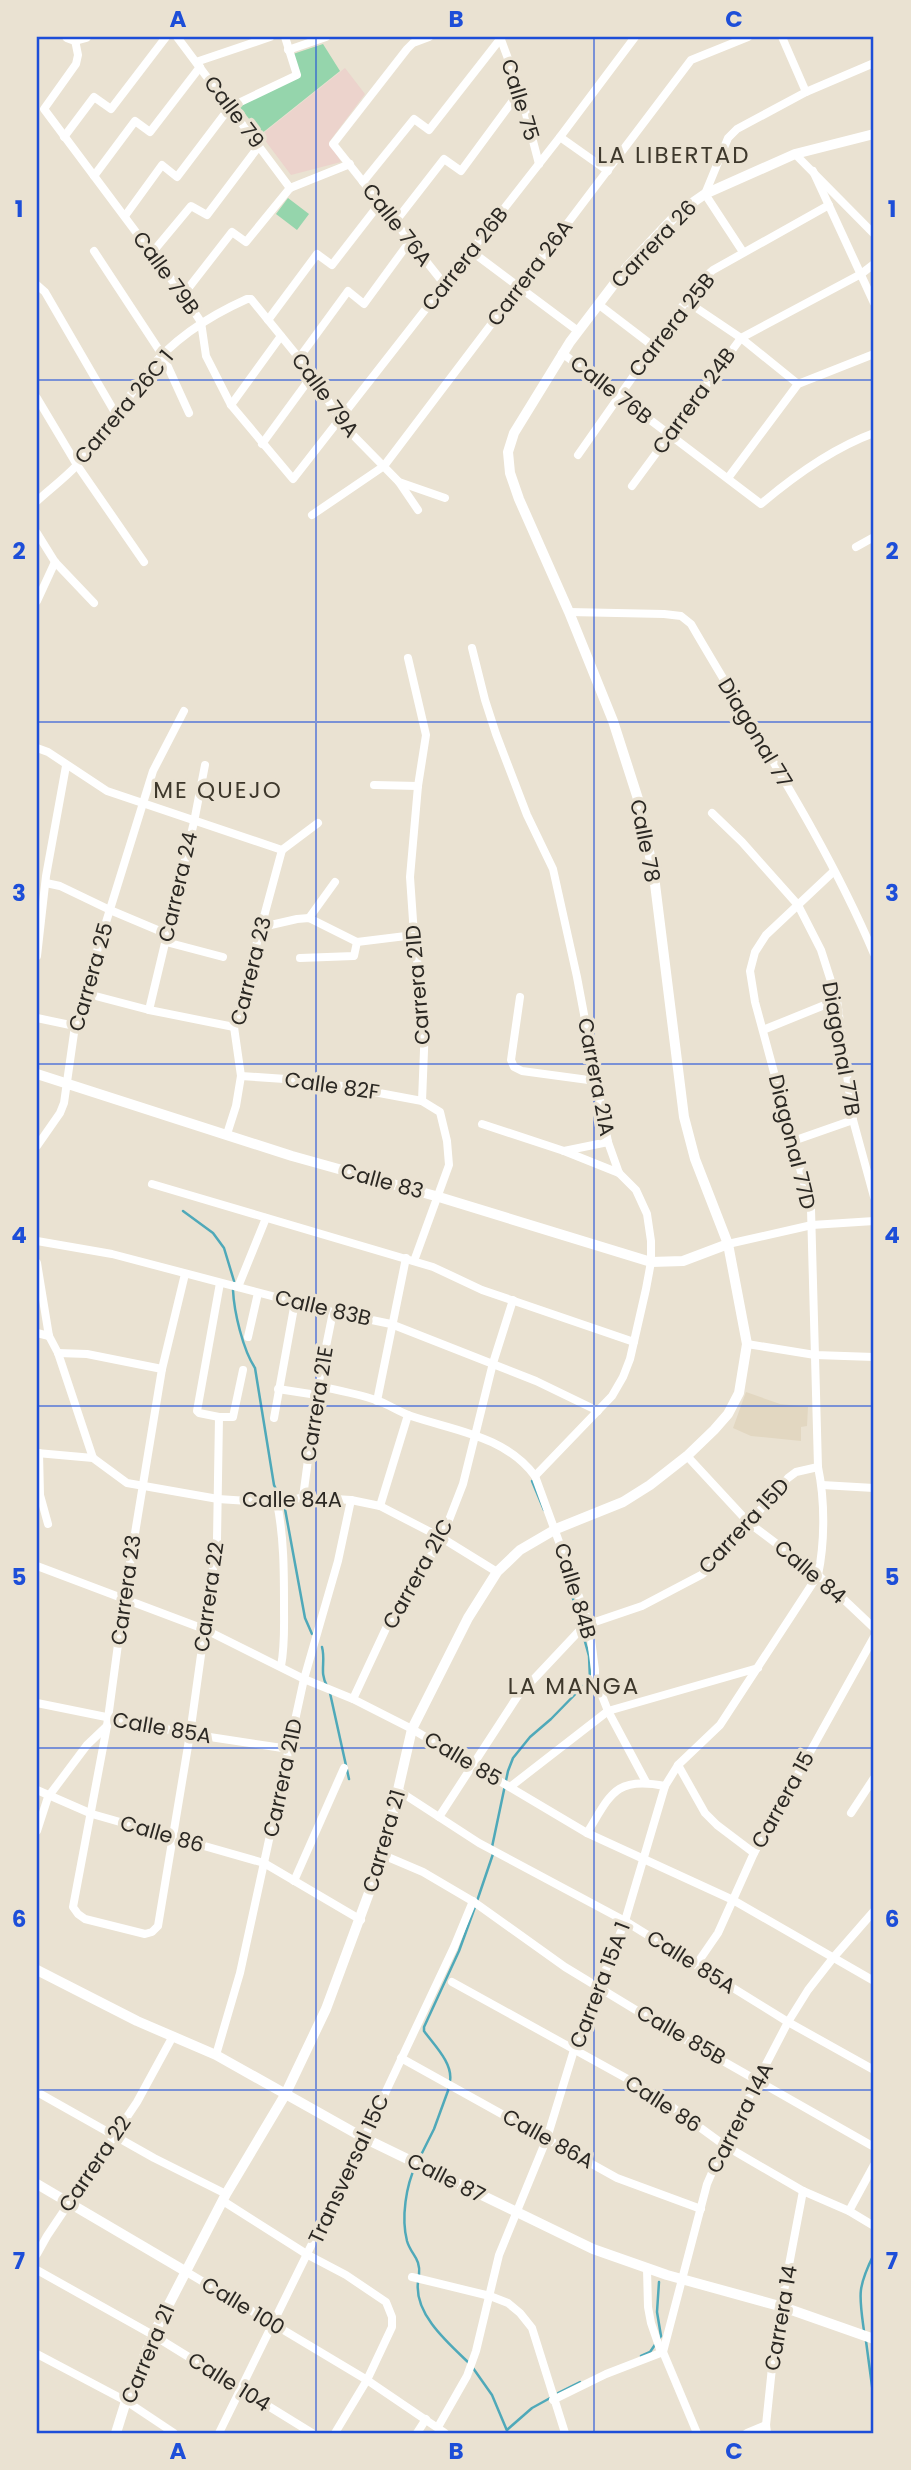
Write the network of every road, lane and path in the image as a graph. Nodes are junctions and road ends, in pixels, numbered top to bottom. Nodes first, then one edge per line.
1 (166, 37) edge
2 (177, 37) edge
3 (270, 37) edge
4 (285, 37) edge
5 (326, 37) edge
6 (429, 37) edge
7 (500, 37) edge
8 (635, 37) edge
9 (748, 37) edge
10 (782, 37) edge
11 (76, 38) edge
12 (288, 50) junction
13 (874, 64) edge
14 (198, 65) junction
15 (520, 91) junction
16 (806, 92) junction
17 (230, 107) junction
18 (874, 134) edge
19 (64, 136) junction
20 (560, 137) junction
21 (259, 146) junction
22 (795, 154) junction
23 (350, 164) junction
24 (539, 164) junction
25 (608, 171) junction
26 (813, 171) junction
27 (94, 176) junction
28 (363, 182) junction
29 (290, 188) junction
30 (705, 194) junction
31 (380, 203) junction
32 (829, 205) junction
33 (125, 216) junction
34 (395, 222) junction
35 (873, 229) edge
36 (410, 241) junction
37 (94, 251) dead end
38 (471, 251) junction
39 (743, 252) junction
40 (151, 254) junction
41 (874, 264) edge
42 (861, 274) junction
43 (37, 285) edge
44 (445, 285) junction
45 (519, 286) junction
46 (183, 295) junction
47 (251, 299) joint
48 (686, 300) junction
49 (874, 303) edge
50 (598, 304) junction
51 (268, 320) junction
52 (201, 322) junction
53 (578, 331) junction
54 (281, 336) junction
55 (741, 338) junction
56 (653, 346) junction
57 (562, 353) junction
58 (874, 354) edge
59 (163, 356) junction
60 (299, 358) junction
61 (311, 377) junction
62 (798, 384) junction
63 (619, 395) junction
64 (37, 398) edge
65 (231, 405) junction
66 (189, 413) dead end
67 (117, 416) junction
68 (341, 418) junction
69 (874, 433) edge
70 (669, 436) junction
71 (262, 444) junction
72 (508, 453) joint
73 (578, 455) dead end
74 (77, 465) junction
75 (384, 466) junction
76 (728, 478) junction
77 (293, 479) joint
78 (399, 482) junction
79 (632, 486) dead end
80 (445, 498) dead end
81 (37, 501) edge
82 (418, 510) dead end
83 (312, 515) dead end
84 (37, 534) edge
85 (874, 537) edge
86 (856, 547) dead end
87 (55, 562) junction
88 (144, 562) dead end
89 (37, 601) edge
90 (94, 603) dead end
91 (569, 612) junction
92 (472, 648) dead end
93 (408, 658) dead end
94 (184, 711) dead end
95 (37, 747) edge
96 (205, 765) dead end
97 (66, 766) junction
98 (374, 785) dead end
99 (418, 786) junction
100 (143, 805) junction
101 (712, 813) dead end
102 (194, 822) junction
103 (318, 823) dead end
104 (282, 850) junction
105 (834, 871) junction
106 (37, 873) edge
107 (46, 879) junction
108 (335, 882) dead end
109 (798, 905) junction
110 (110, 910) junction
111 (309, 918) junction
112 (262, 927) junction
113 (414, 935) junction
114 (166, 938) junction
115 (358, 942) junction
116 (872, 943) edge
117 (874, 954) edge
118 (37, 956) edge
119 (223, 957) dead end
120 (300, 958) dead end
121 (84, 993) junction
122 (520, 998) dead end
123 (836, 1000) junction
124 (149, 1010) junction
125 (37, 1018) edge
126 (75, 1026) junction
127 (234, 1027) junction
128 (763, 1030) junction
129 (37, 1074) edge
130 (241, 1076) junction
131 (596, 1081) junction
132 (66, 1083) junction
133 (422, 1101) junction
134 (853, 1120) junction
135 (482, 1124) dead end
136 (227, 1134) junction
137 (793, 1141) junction
138 (608, 1142) junction
139 (37, 1146) edge
140 (564, 1151) junction
141 (620, 1173) junction
142 (152, 1184) dead end
143 (439, 1197) junction
144 (874, 1197) edge
145 (266, 1218) junction
146 (874, 1221) edge
147 (812, 1225) junction
148 (37, 1241) edge
149 (728, 1244) junction
150 (410, 1259) junction
151 (651, 1262) junction
152 (37, 1263) edge
153 (185, 1274) junction
154 (220, 1283) junction
155 (235, 1287) junction
156 (258, 1293) junction
157 (513, 1300) junction
158 (295, 1302) junction
159 (333, 1312) junction
160 (391, 1324) junction
161 (37, 1333) edge
162 (49, 1336) junction
163 (248, 1337) dead end
164 (634, 1342) junction
165 (747, 1344) junction
166 (58, 1353) junction
167 (815, 1355) junction
168 (874, 1357) edge
169 (493, 1363) junction
170 (162, 1368) junction
171 (243, 1370) dead end
172 (278, 1388) junction
173 (318, 1390) junction
174 (377, 1401) junction
175 (598, 1411) junction
176 (408, 1415) junction
177 (219, 1417) junction
178 (274, 1418) dead end
179 (476, 1435) junction
180 (38, 1453) edge
181 (687, 1455) junction
182 (93, 1458) junction
183 (818, 1467) junction
184 (536, 1476) junction
185 (822, 1485) junction
186 (142, 1486) junction
187 (874, 1488) edge
188 (303, 1497) junction
189 (218, 1499) junction
190 (351, 1500) junction
191 (282, 1503) junction
192 (380, 1506) junction
193 (749, 1523) junction
194 (48, 1524) dead end
195 (556, 1530) junction
196 (442, 1538) junction
197 (37, 1566) edge
198 (497, 1572) junction
199 (818, 1575) junction
200 (124, 1601) junction
201 (584, 1627) junction
202 (874, 1628) edge
203 (204, 1629) junction
204 (874, 1637) edge
205 (281, 1666) junction
206 (758, 1668) junction
207 (304, 1679) junction
208 (353, 1699) junction
209 (37, 1703) edge
210 (608, 1711) junction
211 (107, 1722) junction
212 (412, 1729) junction
213 (190, 1734) junction
214 (289, 1749) junction
215 (678, 1765) junction
216 (472, 1768) junction
217 (344, 1769) dead end
218 (874, 1778) edge
219 (646, 1782) junction
220 (506, 1785) junction
221 (665, 1786) junction
222 (37, 1790) edge
223 (399, 1791) junction
224 (48, 1797) junction
225 (442, 1813) junction
226 (851, 1813) dead end
227 (92, 1814) junction
228 (37, 1831) edge
229 (587, 1833) junction
230 (172, 1837) junction
231 (754, 1853) junction
232 (383, 1855) junction
233 (645, 1861) junction
234 (264, 1863) junction
235 (295, 1881) junction
236 (733, 1900) junction
237 (475, 1903) junction
238 (874, 1911) edge
239 (361, 1920) junction
240 (625, 1921) junction
241 (158, 1926) joint
242 (832, 1958) junction
243 (699, 1967) junction
244 (37, 1970) edge
245 (874, 1981) edge
246 (452, 1982) dead end
247 (599, 1986) junction
248 (788, 2022) junction
249 (173, 2036) junction
250 (574, 2050) junction
251 (216, 2055) junction
252 (401, 2058) junction
253 (874, 2070) edge
254 (759, 2080) junction
255 (37, 2092) edge
256 (285, 2095) junction
257 (115, 2135) junction
258 (364, 2138) junction
259 (547, 2138) junction
260 (724, 2145) junction
261 (874, 2147) edge
262 (874, 2165) edge
263 (37, 2184) edge
264 (803, 2191) junction
265 (224, 2198) junction
266 (70, 2202) junction
267 (701, 2209) junction
268 (849, 2211) junction
269 (515, 2213) junction
270 (874, 2226) edge
271 (37, 2254) edge
272 (308, 2255) junction
273 (37, 2270) edge
274 (185, 2271) junction
275 (657, 2272) junction
276 (412, 2277) dead end
277 (682, 2279) junction
278 (490, 2296) junction
279 (783, 2306) junction
280 (273, 2325) junction
281 (153, 2335) junction
282 (874, 2339) edge
283 (662, 2351) junction
284 (37, 2354) edge
285 (367, 2380) junction
286 (239, 2389) junction
287 (552, 2396) junction
288 (126, 2401) junction
289 (426, 2419) junction
290 (766, 2429) edge
291 (442, 2430) edge
292 (116, 2433) edge
293 (174, 2433) edge
294 (219, 2433) edge
295 (312, 2433) edge
296 (335, 2433) edge
297 (417, 2433) edge
298 (565, 2433) edge
299 (697, 2433) edge
300 (747, 2433) edge

1 - 19 street
2 - 14 street, Calle 79
3 - 14 street
4 - 12 street
5 - 12 street
6 - 23 street, Calle 76A
7 - 15 street, Calle 75
7 - 28 street
8 - 20 street, Carrera 26B
9 - 25 street, Carrera 26A
10 - 16 street
11 - 19 street, Calle 79B
12 - 17 street
13 - 16 street, Carrera 26
14 - 17 street, Calle 79
14 - 27 street
15 - 24 street, Calle 75
15 - 34 street
16 - 30 street, Carrera 26
17 - 21 street, Calle 79
17 - 33 street
18 - 22 street
19 - 27 street, Calle 79B
20 - 24 street, Carrera 26B
20 - 25 street, Calle 75
21 - 29 street, Calle 79
21 - 40 street
22 - 26 street
22 - 30 street
23 - 28 street, Calle 76A
23 - 29 street
24 - 38 street, Carrera 26B
25 - 45 street, Carrera 26A
26 - 32 street
26 - 35 street
27 - 33 street, Calle 79B
28 - 31 street, Calle 76A
29 - 46 street
30 - 39 street
30 - 50 street, Carrera 26
31 - 34 street, Calle 76A
31 - 51 street
32 - 39 street, Carrera 25B
32 - 42 street
33 - 40 street, Calle 79B
34 - 36 street, Calle 76A
36 - 44 street, Calle 76A
36 - 60 street
37 - 59 street
38 - 44 street, Carrera 26B
38 - 45 street
39 - 48 street, Carrera 25B
40 - 46 street, Calle 79B
41 - 42 street, Carrera 24B
42 - 49 street
42 - 55 street, Carrera 24B
43 - 67 street
44 - 68 street, Carrera 26B
45 - 53 street
45 - 75 street, Carrera 26A
46 - 52 street, Calle 79B
47 - 51 street, Calle 79A
47 - 52 street, Carrera 26C 1
48 - 55 street
48 - 56 street, Carrera 25B
50 - 53 street, Carrera 26
50 - 56 street
51 - 54 street, Calle 79A
52 - 59 street, Carrera 26C 1
52 - 65 street, Calle 79B
53 - 57 street, Carrera 26
54 - 60 street, Calle 79A
54 - 65 street
55 - 62 street
55 - 70 street, Carrera 24B
56 - 63 street, Carrera 25B
57 - 63 street, Calle 76B
57 - 72 street, Carrera 26
58 - 62 street
59 - 66 street
59 - 67 street, Carrera 26C 1
60 - 61 street, Calle 79A
61 - 68 street, Calle 79A
61 - 71 street
62 - 76 street
63 - 70 street, Calle 76B
63 - 73 street, Carrera 25B
64 - 74 street
65 - 71 street, Calle 79B
67 - 74 street, Carrera 26C 1
68 - 75 street, Calle 79A
68 - 77 street, Carrera 26B
69 - 76 street, Calle 76B
70 - 76 street, Calle 76B
70 - 79 street, Carrera 24B
71 - 77 street, Calle 79B
72 - 91 street, Calle 78
74 - 81 street, Carrera 26C 1
74 - 88 street
75 - 78 street, Calle 79A
75 - 83 street, Carrera 26A
78 - 80 street, Calle 79A
78 - 82 street
84 - 87 street
85 - 86 street
87 - 89 street
87 - 90 street
91 - 105 street, Diagonal 77
91 - 149 street, Calle 78
92 - 131 street, Carrera 21A
93 - 99 street, Carrera 21D
94 - 100 street, Carrera 25
95 - 97 street
96 - 102 street, Carrera 24
97 - 100 street
97 - 107 street
98 - 99 street
99 - 113 street, Carrera 21D
100 - 102 street
100 - 110 street, Carrera 25
101 - 109 street, Diagonal 77B
102 - 104 street
102 - 114 street, Carrera 24
103 - 104 street
104 - 112 street, Carrera 23
105 - 109 street, Diagonal 77D
105 - 116 street, Diagonal 77
106 - 107 street
107 - 110 street
107 - 118 street
108 - 111 street
109 - 123 street, Diagonal 77B
109 - 128 street, Diagonal 77D
110 - 114 street
110 - 121 street, Carrera 25
111 - 112 street
111 - 115 street
112 - 127 street, Carrera 23
113 - 115 street
113 - 133 street, Carrera 21D
114 - 119 street
114 - 124 street, Carrera 24
115 - 120 street
116 - 117 street, Diagonal 77
121 - 124 street
121 - 126 street, Carrera 25
122 - 131 street
123 - 128 street
123 - 134 street, Diagonal 77B
124 - 127 street
125 - 126 street
126 - 132 street, Carrera 25
127 - 130 street, Carrera 23
128 - 137 street, Diagonal 77D
129 - 132 street, Calle 83
130 - 133 street, Calle 82F
130 - 136 street, Carrera 23
131 - 138 street, Carrera 21A
132 - 136 street, Calle 83
132 - 139 street, Carrera 25
133 - 143 street
134 - 137 street
134 - 144 street, Diagonal 77B
135 - 140 street
136 - 143 street, Calle 83
137 - 147 street, Diagonal 77D
138 - 140 street
138 - 141 street, Carrera 21A
140 - 141 street
141 - 151 street, Carrera 21A
142 - 145 street
143 - 150 street
143 - 151 street, Calle 83
145 - 150 street
145 - 155 street
146 - 147 street
147 - 149 street
147 - 167 street, Diagonal 77D
148 - 153 street, Calle 83B
149 - 151 street, Calle 83
149 - 165 street, Carrera 21
150 - 157 street
150 - 160 street
151 - 164 street, Carrera 21A
152 - 162 street
153 - 154 street, Calle 83B
153 - 170 street, Carrera 23
154 - 155 street, Calle 83B
154 - 177 street
155 - 156 street, Calle 83B
156 - 158 street, Calle 83B
156 - 163 street
157 - 164 street
157 - 169 street, Carrera 21C
158 - 159 street, Calle 83B
158 - 172 street
159 - 160 street, Calle 83B
159 - 173 street, Carrera 21E
160 - 169 street, Calle 83B
160 - 174 street
161 - 162 street
162 - 166 street
164 - 175 street, Carrera 21A
165 - 167 street
165 - 181 street, Carrera 21
166 - 170 street
166 - 182 street
167 - 168 street
167 - 183 street, Diagonal 77D
169 - 175 street, Calle 83B
169 - 179 street, Carrera 21C
170 - 186 street, Carrera 23
171 - 177 street
172 - 173 street
172 - 178 street
173 - 174 street
173 - 188 street, Carrera 21E
174 - 176 street
175 - 184 street, Carrera 21A
176 - 179 street
176 - 192 street
177 - 189 street, Carrera 22
179 - 184 street
179 - 196 street, Carrera 21C
180 - 182 street
180 - 194 street
181 - 193 street, Calle 84
181 - 195 street, Carrera 21
182 - 186 street, Calle 84A
183 - 185 street, Diagonal 77D
183 - 193 street, Carrera 15D
184 - 195 street, Calle 84B
185 - 187 street, Carrera 15D
185 - 199 street, Diagonal 77D
186 - 189 street, Calle 84A
186 - 200 street, Carrera 23
188 - 190 street, Calle 84A
188 - 191 street, Calle 84A
189 - 191 street, Calle 84A
189 - 203 street, Carrera 22
190 - 192 street, Calle 84A
190 - 207 street, Carrera 21D
191 - 205 street
192 - 196 street, Calle 84A
193 - 199 street, Calle 84
193 - 201 street, Carrera 15D
195 - 198 street, Carrera 21
195 - 201 street, Calle 84B
196 - 198 street, Calle 84A
196 - 208 street, Carrera 21C
197 - 200 street, Calle 85
198 - 212 street, Carrera 21
199 - 202 street, Calle 84
199 - 206 street, Carrera 15A 1
200 - 203 street, Calle 85
200 - 211 street, Carrera 23
201 - 210 street, Calle 84B
201 - 216 street, Carrera 15D
203 - 205 street, Calle 85
203 - 213 street, Carrera 22
204 - 231 street, Carrera 15
205 - 207 street, Calle 85
206 - 210 street
206 - 215 street, Carrera 15A 1
207 - 208 street, Calle 85
207 - 214 street, Carrera 21D
208 - 212 street, Calle 85
209 - 211 street, Calle 85A
210 - 219 street, Calle 84B
210 - 220 street
211 - 213 street, Calle 85A
211 - 224 street
211 - 227 street, Carrera 23
212 - 216 street, Calle 85
212 - 223 street, Carrera 21
213 - 214 street, Calle 85A
213 - 230 street, Carrera 22
214 - 234 street, Carrera 21D
215 - 221 street, Carrera 15A 1
215 - 231 street
216 - 220 street, Calle 85
216 - 225 street, Carrera 15D
217 - 235 street
218 - 226 street
219 - 221 street
219 - 229 street
220 - 229 street, Calle 85
221 - 233 street, Carrera 15A 1
222 - 224 street, Calle 86
223 - 225 street, Calle 85A
223 - 232 street, Carrera 21
224 - 227 street, Calle 86
224 - 228 street
225 - 240 street, Calle 85A
227 - 230 street, Calle 86
227 - 241 street, Carrera 23
229 - 233 street, Calle 85
230 - 234 street, Calle 86
230 - 241 street, Carrera 22
231 - 236 street, Carrera 15
232 - 237 street, Calle 85B
232 - 239 street, Carrera 21
233 - 236 street, Calle 85
233 - 240 street, Carrera 15A 1
234 - 235 street, Calle 86
234 - 251 street, Carrera 21D
235 - 239 street, Calle 86
236 - 242 street, Calle 85
236 - 243 street, Carrera 15
237 - 247 street, Calle 85B
237 - 252 street, Transversal 15C
238 - 242 street, Carrera 14A
239 - 256 street, Carrera 21
240 - 243 street, Calle 85A
240 - 247 street, Carrera 15A 1
242 - 245 street, Calle 85
242 - 248 street, Carrera 14A
243 - 248 street, Calle 85A
244 - 249 street, Calle 87
246 - 250 street, Calle 86
247 - 250 street, Carrera 15A 1
247 - 254 street, Calle 85B
248 - 253 street, Calle 85A
248 - 254 street, Carrera 14A
249 - 251 street, Calle 87
249 - 257 street, Carrera 22
250 - 259 street, Carrera 15A 1
250 - 260 street, Calle 86
251 - 256 street, Calle 87
252 - 258 street, Transversal 15C
252 - 259 street, Calle 86A
254 - 260 street, Carrera 14A
254 - 261 street, Calle 85B
255 - 257 street
256 - 258 street, Calle 87
256 - 265 street, Carrera 21
257 - 265 street
257 - 266 street, Carrera 22
258 - 269 street, Calle 87
258 - 272 street, Transversal 15C
259 - 267 street, Calle 86A
259 - 269 street, Carrera 15A 1
260 - 264 street, Calle 86
260 - 267 street, Carrera 14A
262 - 268 street
263 - 266 street, Calle 100
264 - 268 street, Calle 86
264 - 279 street, Carrera 14
265 - 272 street
265 - 274 street, Carrera 21
266 - 271 street, Carrera 22
266 - 274 street, Calle 100
267 - 277 street, Carrera 14A
268 - 270 street, Calle 86
269 - 275 street, Calle 87
269 - 278 street, Carrera 15A 1
272 - 280 street, Transversal 15C
272 - 285 street
273 - 281 street, Calle 104
274 - 280 street, Calle 100
274 - 281 street, Carrera 21
275 - 277 street, Calle 87
275 - 283 street
276 - 278 street
277 - 279 street, Calle 87
277 - 283 street, Carrera 14A
278 - 287 street
278 - 291 street, Carrera 15A 1
279 - 282 street, Calle 87
279 - 290 street, Carrera 14
280 - 285 street, Calle 100
280 - 286 street, Transversal 15C
281 - 286 street, Calle 104
281 - 288 street, Carrera 21
283 - 287 street
283 - 299 street
284 - 288 street
285 - 289 street, Calle 100
285 - 296 street
286 - 294 street, Transversal 15C
286 - 295 street, Calle 104
287 - 298 street
288 - 292 street, Carrera 21
288 - 293 street
289 - 291 street, Calle 100
289 - 297 street
290 - 300 street, Carrera 14

